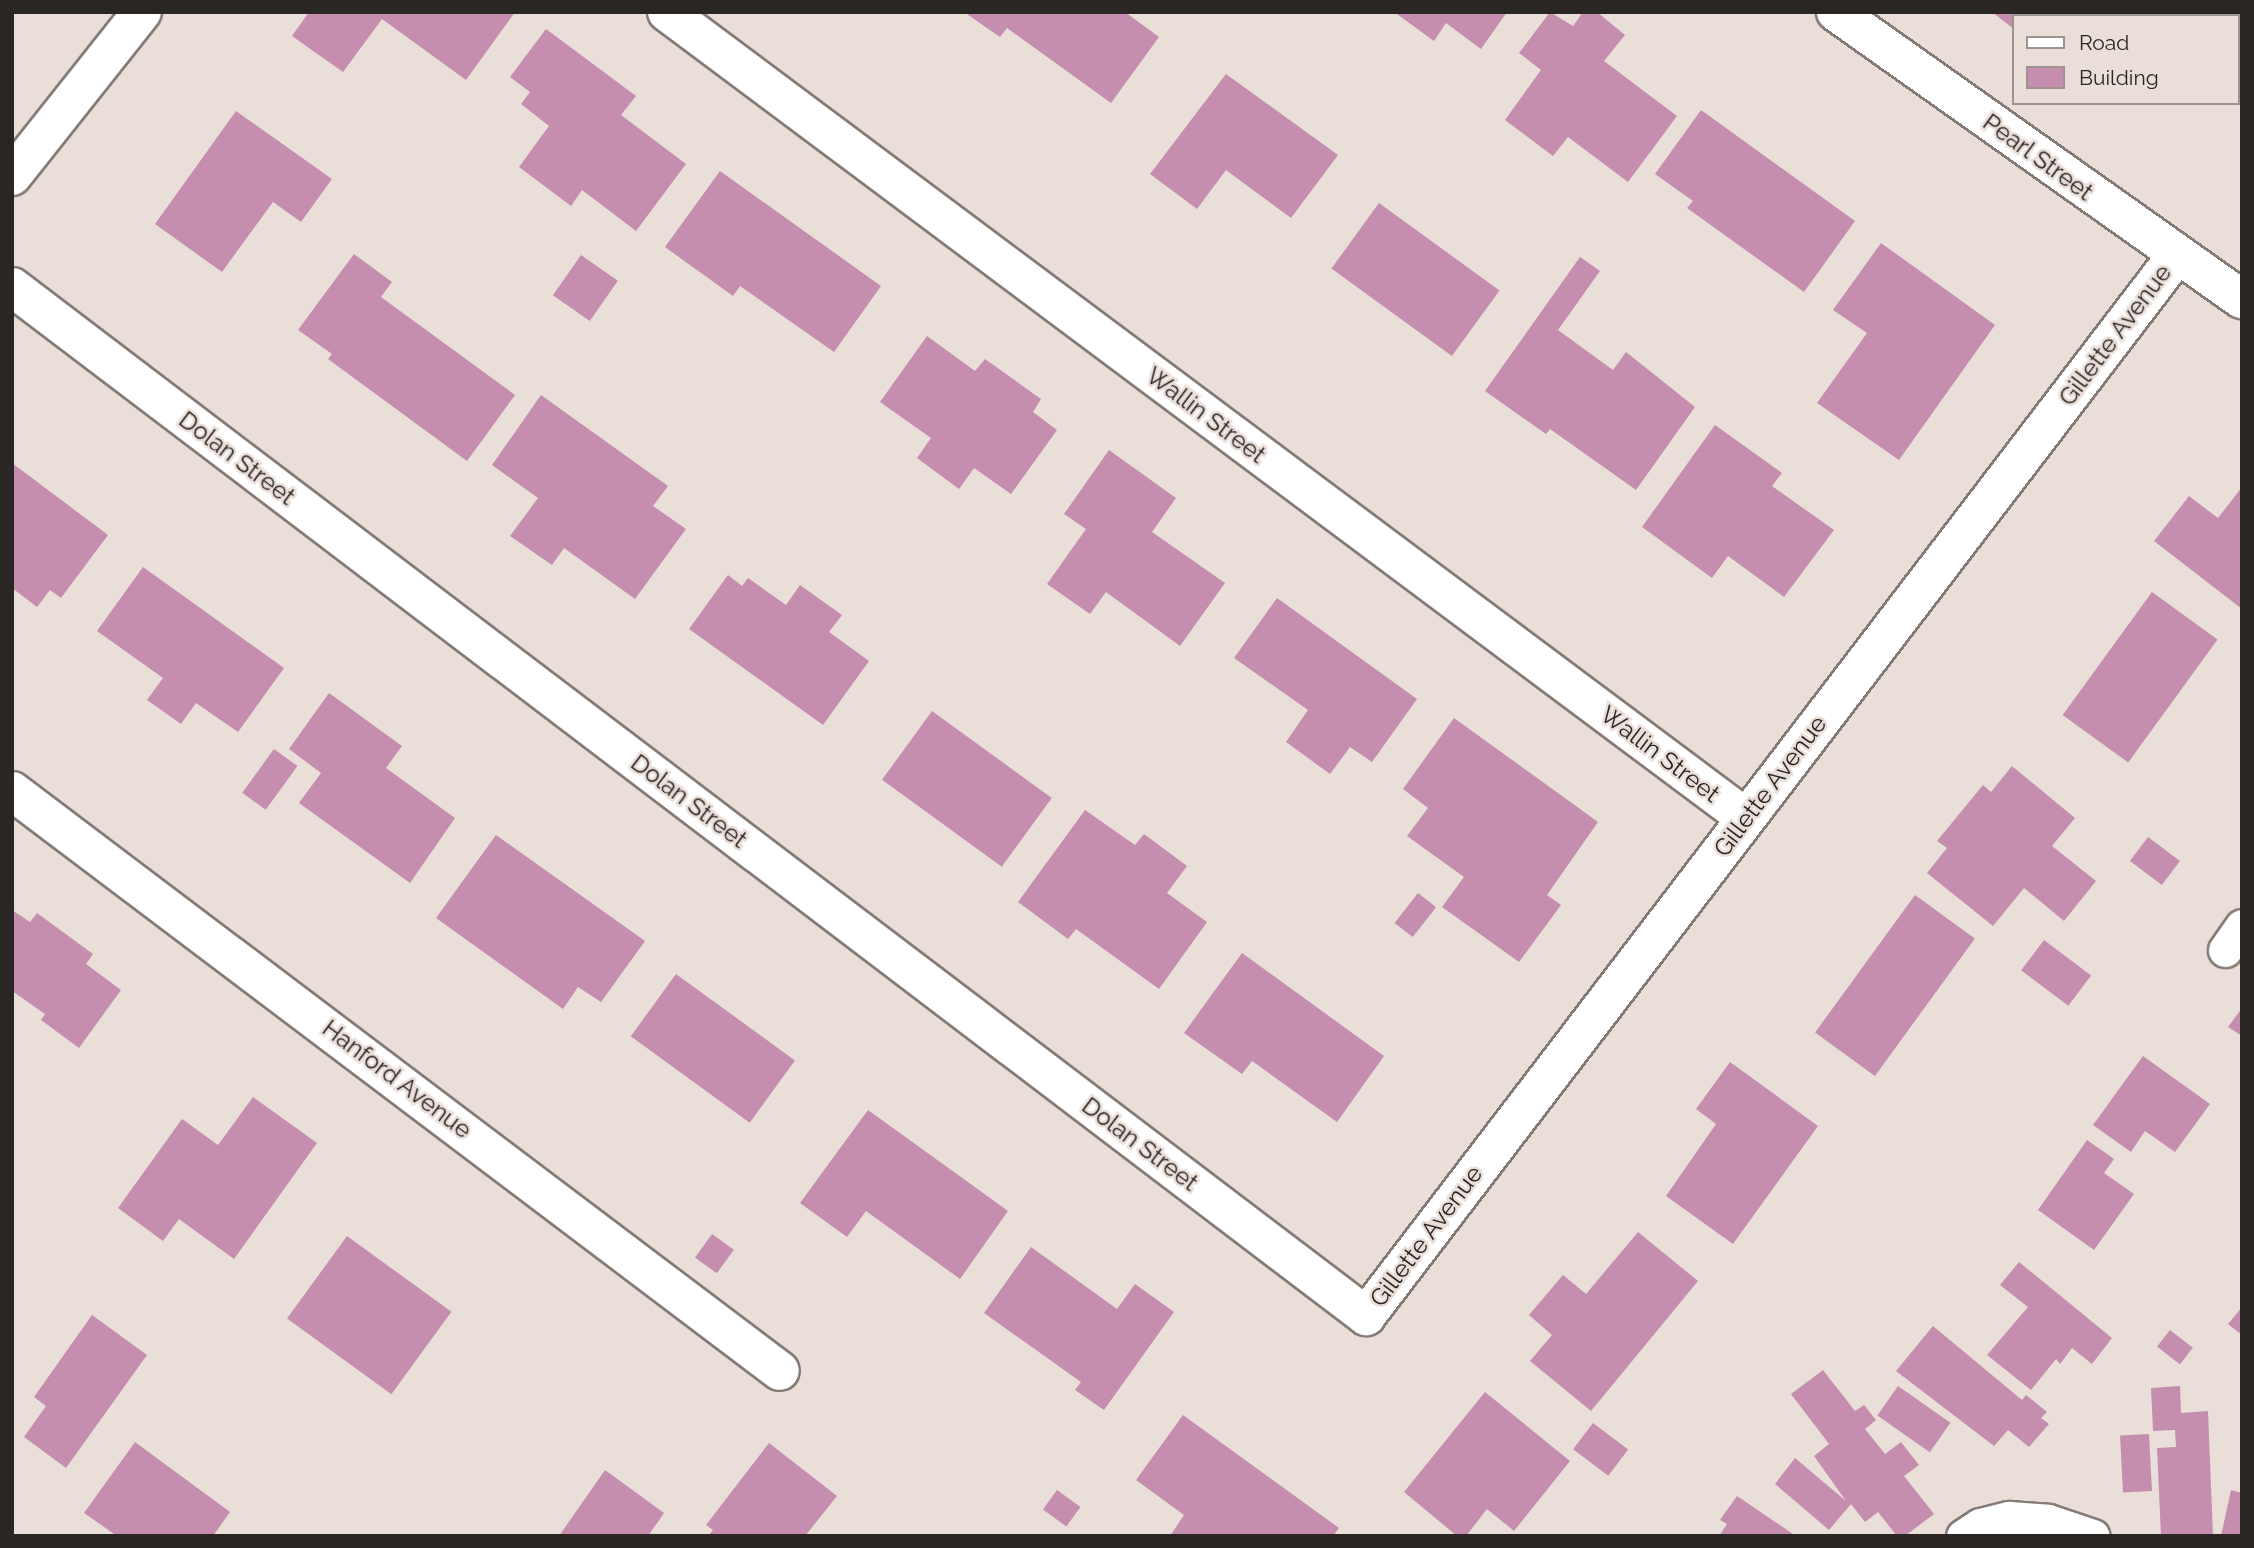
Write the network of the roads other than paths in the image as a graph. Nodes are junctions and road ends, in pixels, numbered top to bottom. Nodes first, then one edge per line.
1 (142, 12) edge
2 (667, 12) edge
3 (1836, 12) edge
4 (12, 176) edge
5 (2176, 256) junction
6 (12, 287) edge
7 (2242, 299) edge
8 (12, 791) edge
9 (1746, 818) junction
10 (1366, 1316) joint
11 (780, 1371) dead end
12 (1963, 1536) edge
13 (2093, 1536) edge

1 - 4 street
2 - 9 street, Wallin Street
3 - 5 street, Pearl Street
5 - 7 street, Pearl Street
5 - 9 street, Gillette Avenue
6 - 10 street, Dolan Street
8 - 11 street, Hanford Avenue
9 - 10 street, Gillette Avenue
12 - 13 lane

